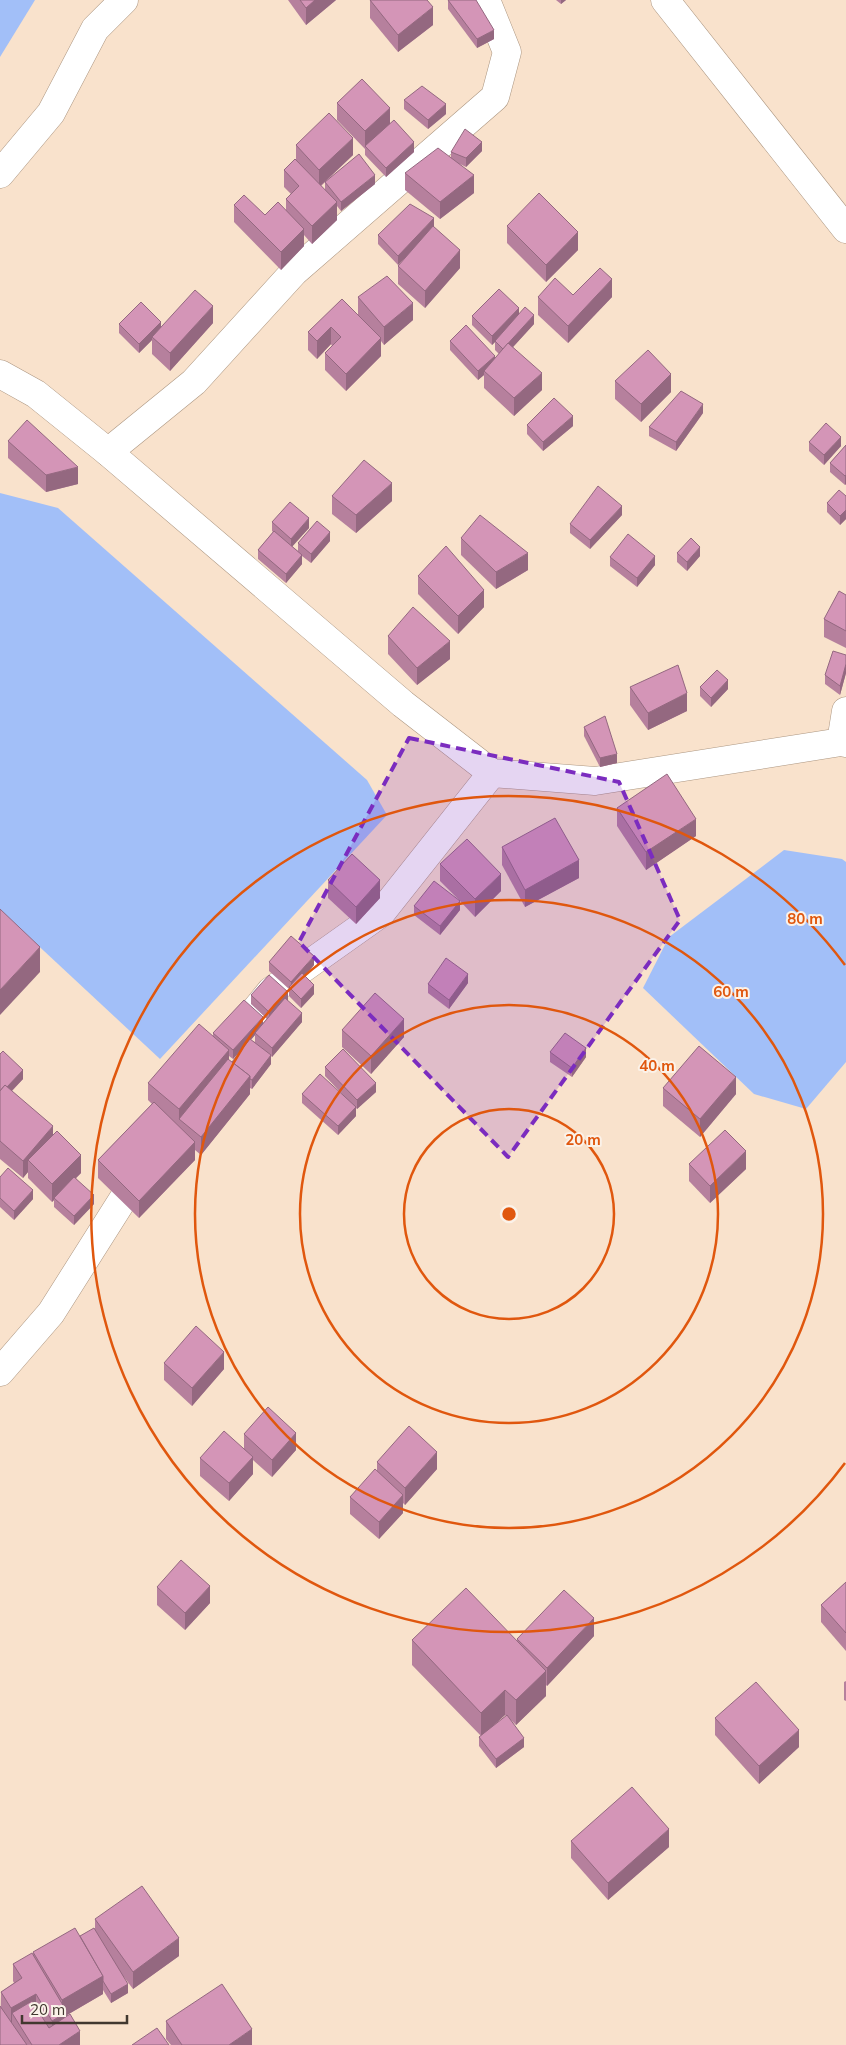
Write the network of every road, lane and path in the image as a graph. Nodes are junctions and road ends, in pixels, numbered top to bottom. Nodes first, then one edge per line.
1 (124, 0) edge
2 (486, 0) edge
3 (665, 0) edge
4 (0, 174) edge
5 (846, 230) edge
6 (0, 374) edge
7 (108, 452) junction
8 (846, 710) edge
9 (844, 743) edge
10 (492, 773) junction
11 (215, 1059) edge
12 (153, 1146) edge
13 (0, 1372) edge

1 - 4 street
2 - 7 street
3 - 5 street
6 - 7 street
7 - 10 street
8 - 9 street
9 - 10 street
10 - 11 street
12 - 13 street

